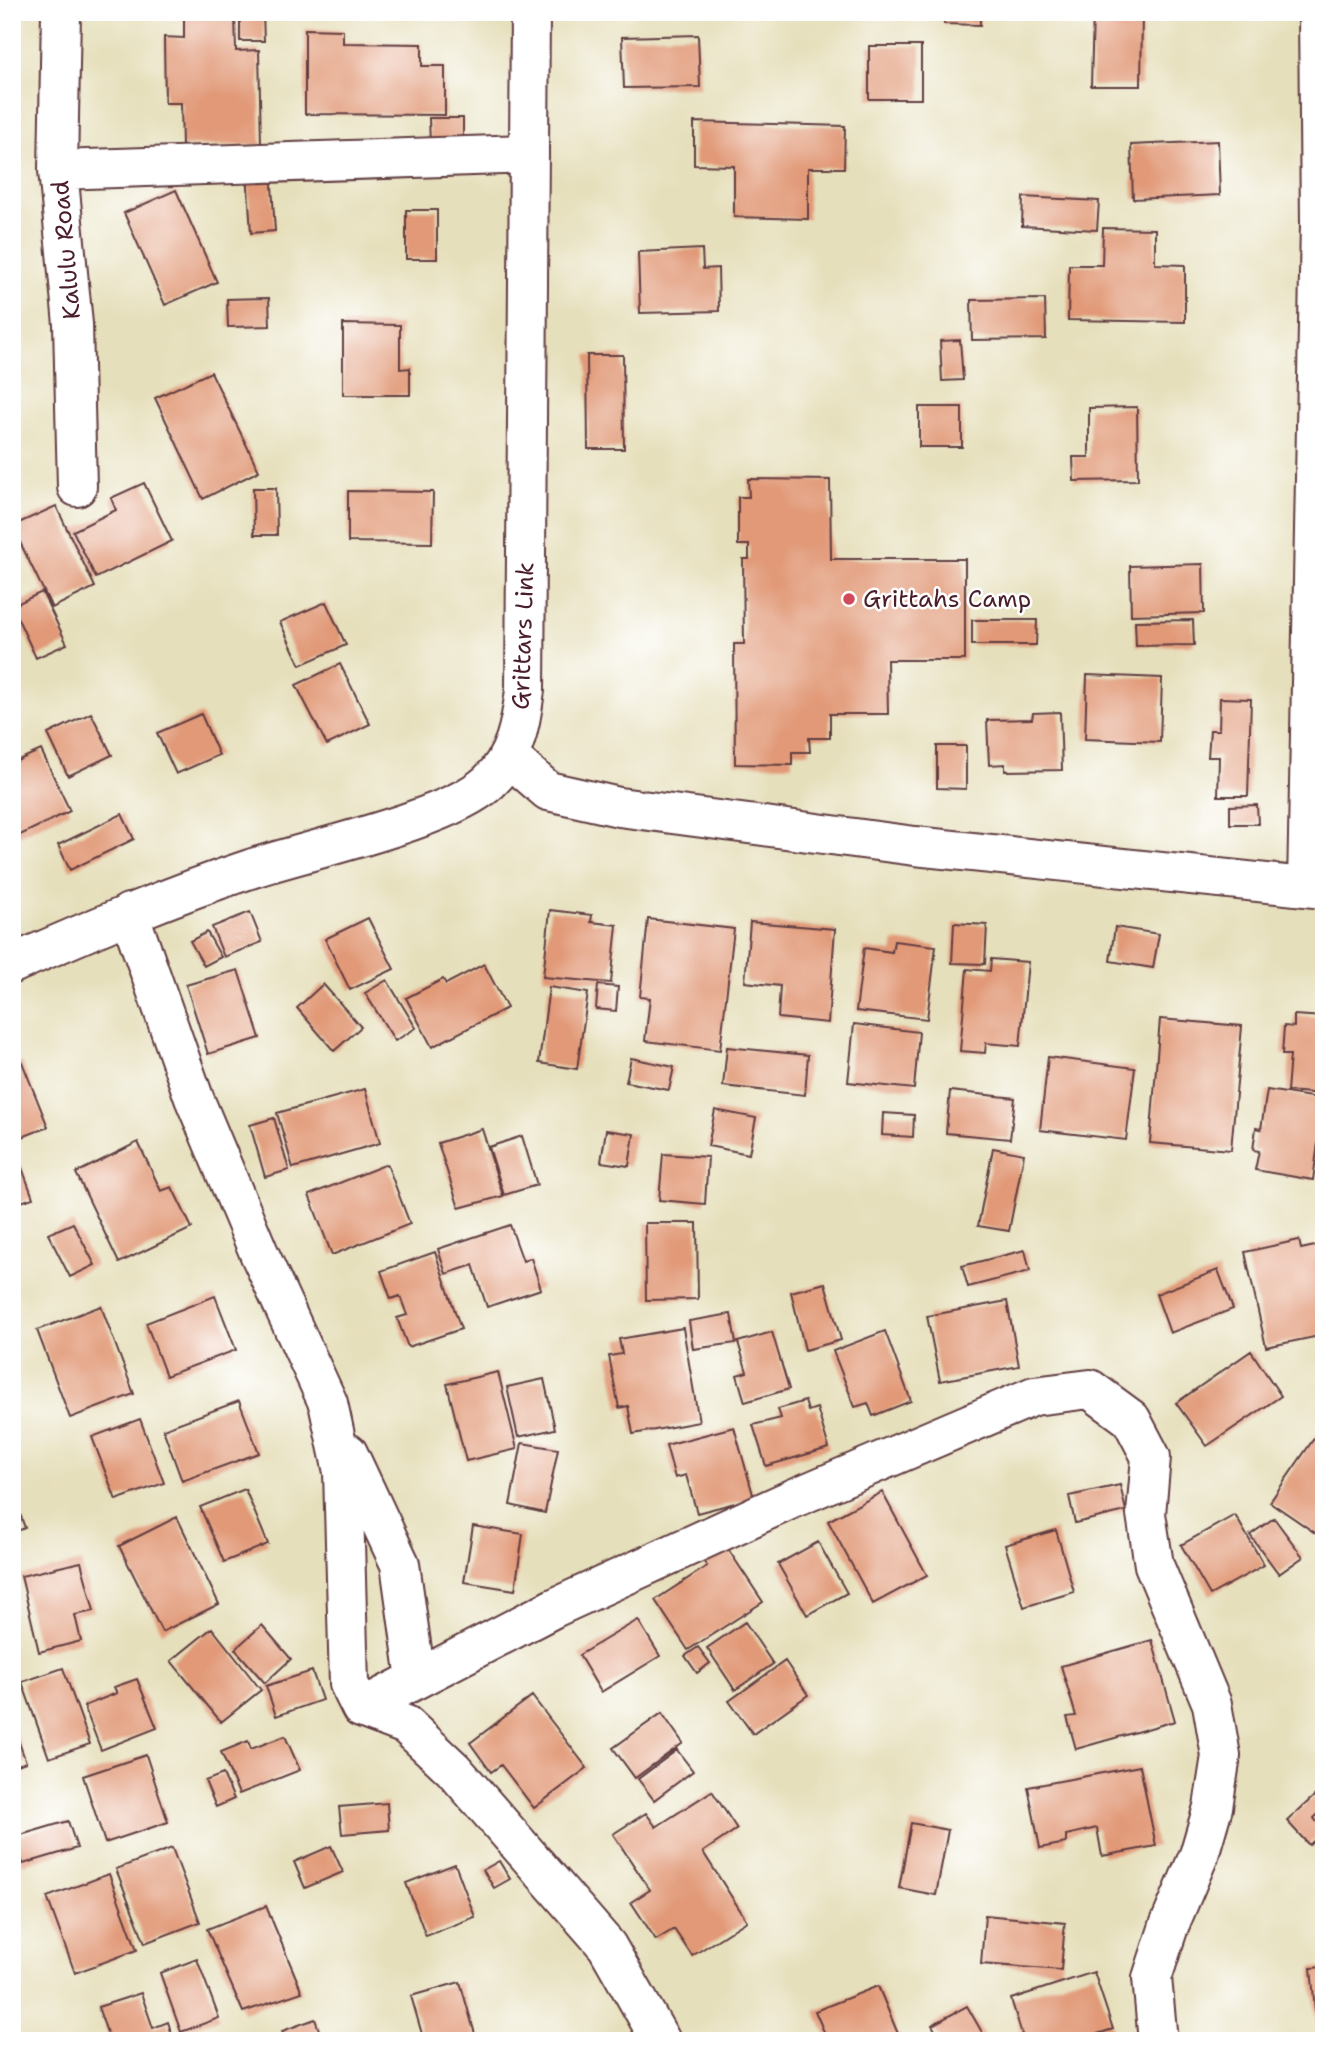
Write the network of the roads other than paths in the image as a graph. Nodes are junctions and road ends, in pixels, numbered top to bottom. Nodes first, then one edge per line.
1 (61, 12) edge
2 (530, 12) edge
3 (1318, 12) edge
4 (529, 155) junction
5 (58, 170) junction
6 (77, 487) dead end
7 (509, 757) junction
8 (1315, 888) edge
9 (129, 913) junction
10 (12, 964) edge
11 (331, 1418) junction
12 (416, 1679) junction
13 (360, 1708) junction
14 (661, 2041) edge
15 (1158, 2041) edge

1 - 5 street, Kalulu Road
2 - 4 street, Grittars Link
3 - 8 street
4 - 5 street
4 - 7 street, Grittars Link
5 - 6 street, Kalulu Road
7 - 8 street
7 - 9 street, Grittars Link
9 - 10 street, Grittars Link
9 - 11 street
11 - 12 street
11 - 13 street
12 - 13 street
12 - 15 street
13 - 14 street

